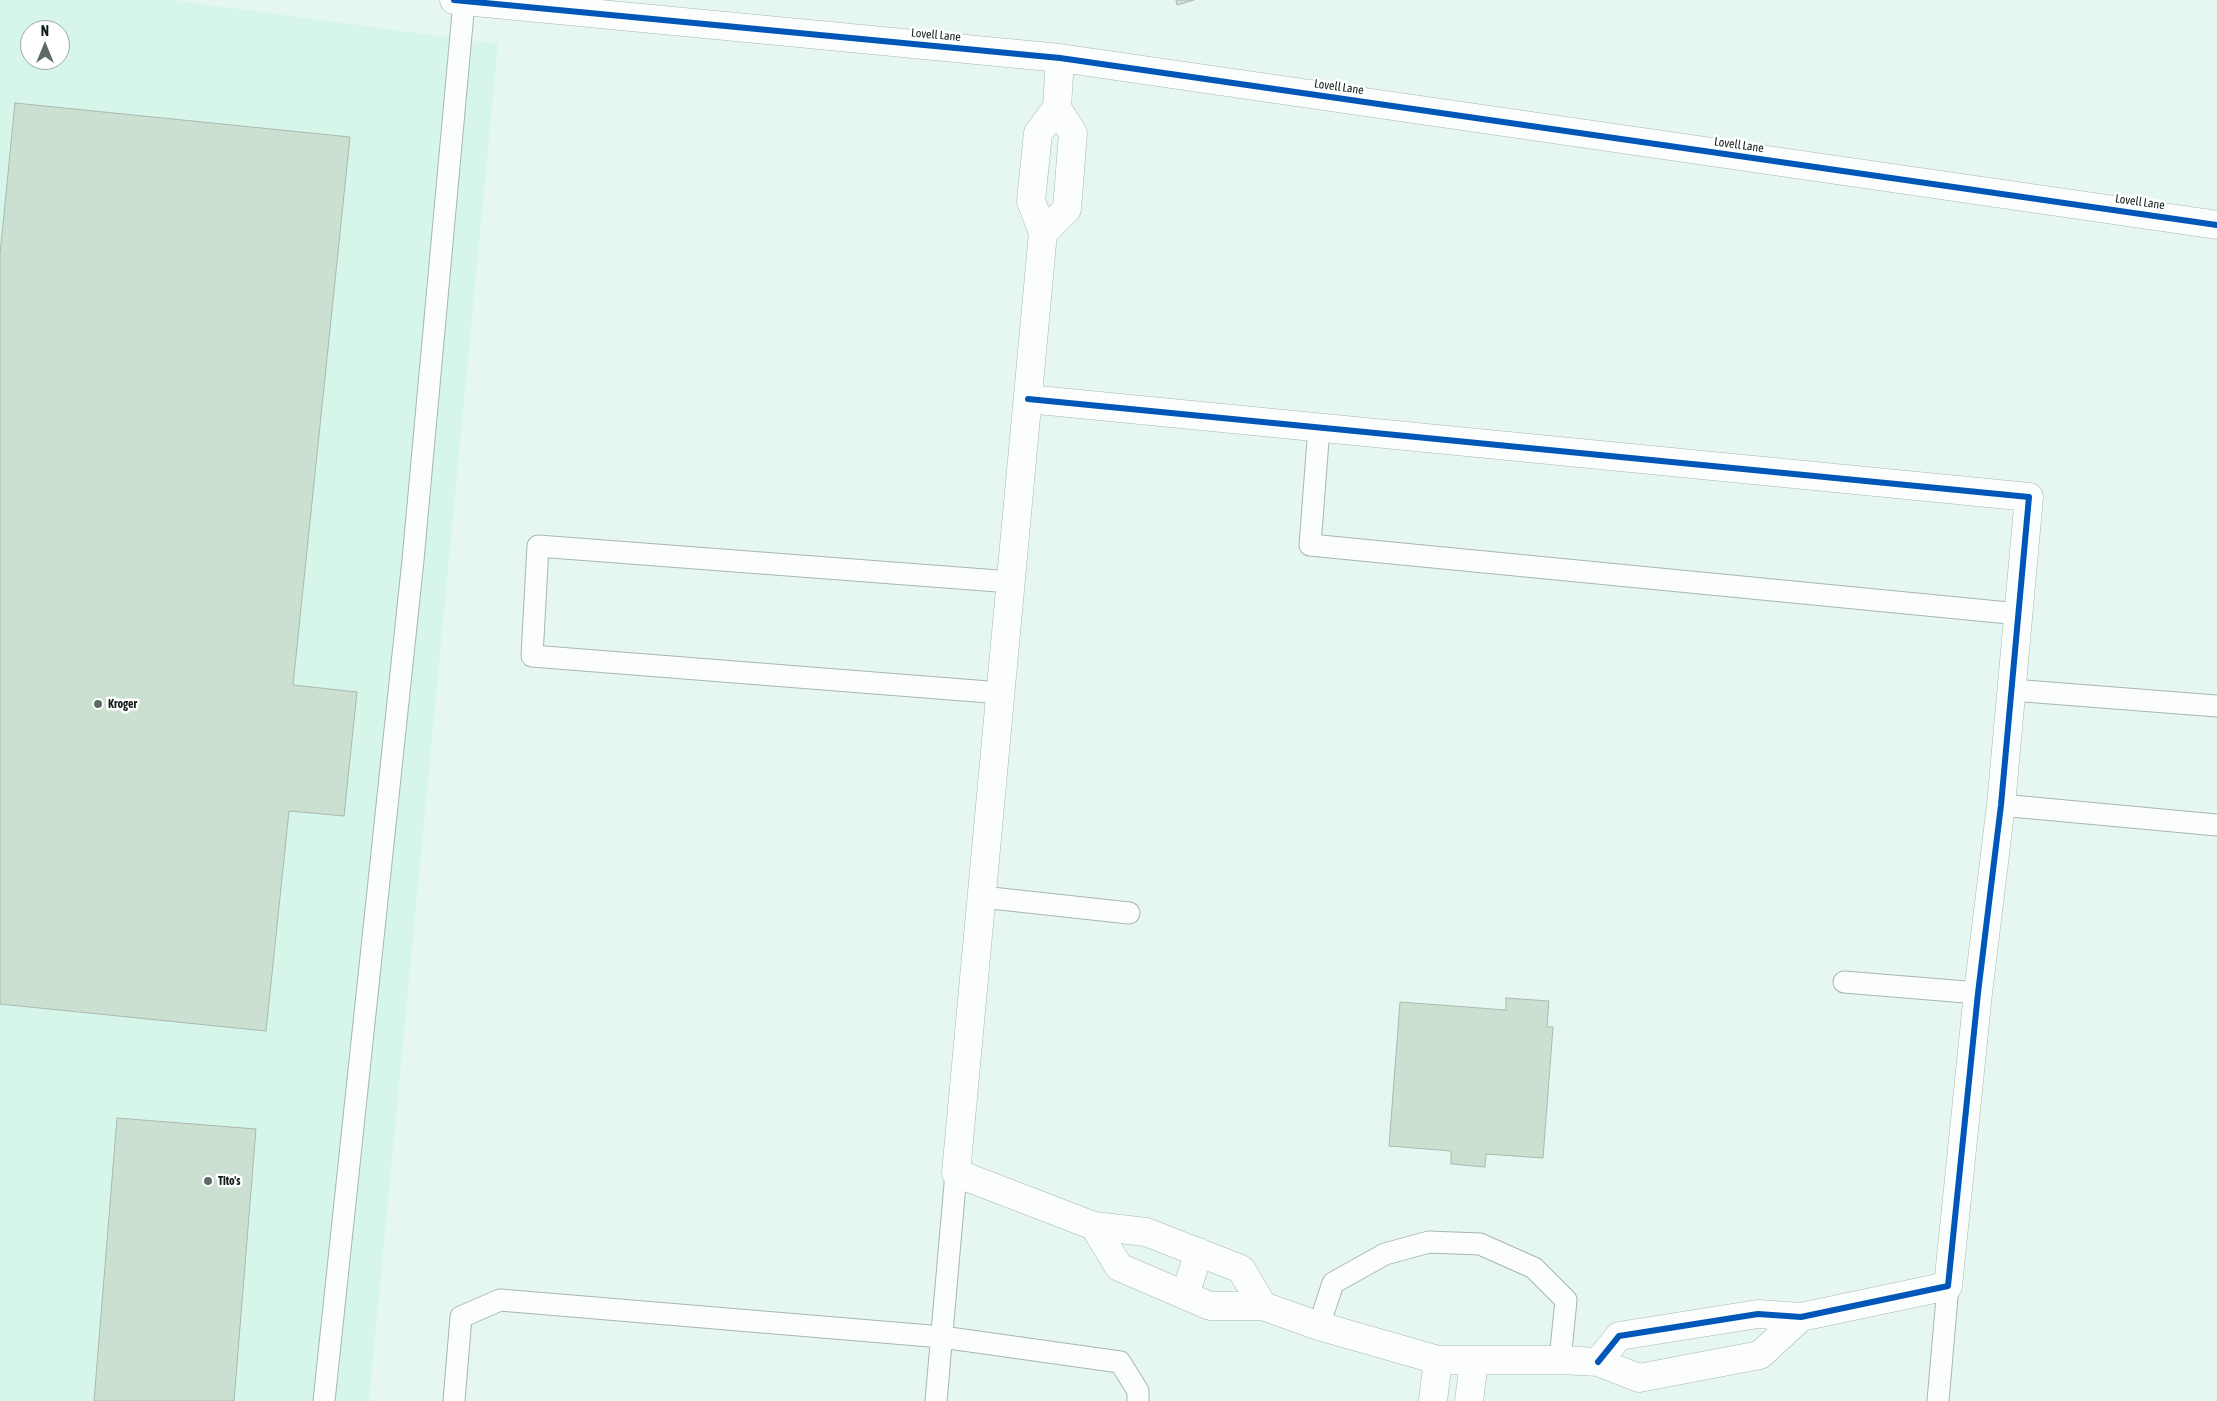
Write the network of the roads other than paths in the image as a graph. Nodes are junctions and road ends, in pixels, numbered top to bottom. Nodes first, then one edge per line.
1 (459, 1) edge
2 (1060, 58) junction
3 (1058, 108) junction
4 (1035, 162) junction
5 (1070, 165) junction
6 (2217, 225) edge
7 (1044, 233) junction
8 (1028, 399) junction
9 (1319, 427) junction
10 (1011, 582) junction
11 (2019, 614) junction
12 (2012, 690) junction
13 (1001, 693) junction
14 (2217, 706) edge
15 (2002, 805) junction
16 (2217, 825) edge
17 (982, 897) junction
18 (1129, 913) dead end
19 (1844, 982) dead end
20 (1978, 993) junction
21 (956, 1173) junction
22 (1094, 1226) junction
23 (1199, 1252) junction
24 (1948, 1286) junction
25 (1185, 1295) junction
26 (1263, 1306) junction
27 (1801, 1318) junction
28 (1319, 1326) junction
29 (1674, 1327) junction
30 (942, 1337) junction
31 (1438, 1360) junction
32 (1560, 1360) junction
33 (1474, 1362) junction
34 (1598, 1362) junction
35 (1684, 1369) junction
36 (324, 1401) edge
37 (454, 1401) edge
38 (936, 1401) edge
39 (1138, 1401) edge
40 (1433, 1401) edge
41 (1469, 1401) edge
42 (1938, 1401) edge

1 - 2 street, Lovell Lane
1 - 36 lane
2 - 3 street
2 - 6 street, Lovell Lane
3 - 4 street
3 - 5 street
4 - 5 street
4 - 7 street
5 - 7 street
7 - 8 street
8 - 9 street
8 - 10 street
9 - 11 lane
9 - 11 street
10 - 13 street
10 - 13 lane
11 - 12 street
12 - 14 lane
12 - 15 street
13 - 17 street
15 - 16 lane
15 - 20 street
17 - 18 lane
17 - 21 street
19 - 20 lane
20 - 24 street
21 - 22 street
21 - 30 lane
22 - 23 street
22 - 25 street
23 - 25 street
23 - 26 street
24 - 27 street
24 - 42 lane
25 - 26 street
26 - 28 street
27 - 29 street
27 - 35 street
28 - 31 street
28 - 32 lane
29 - 34 street
29 - 35 street
30 - 37 lane
30 - 38 lane
30 - 39 lane
31 - 33 street
31 - 40 street
32 - 33 street
32 - 34 street
33 - 41 street
34 - 35 street

